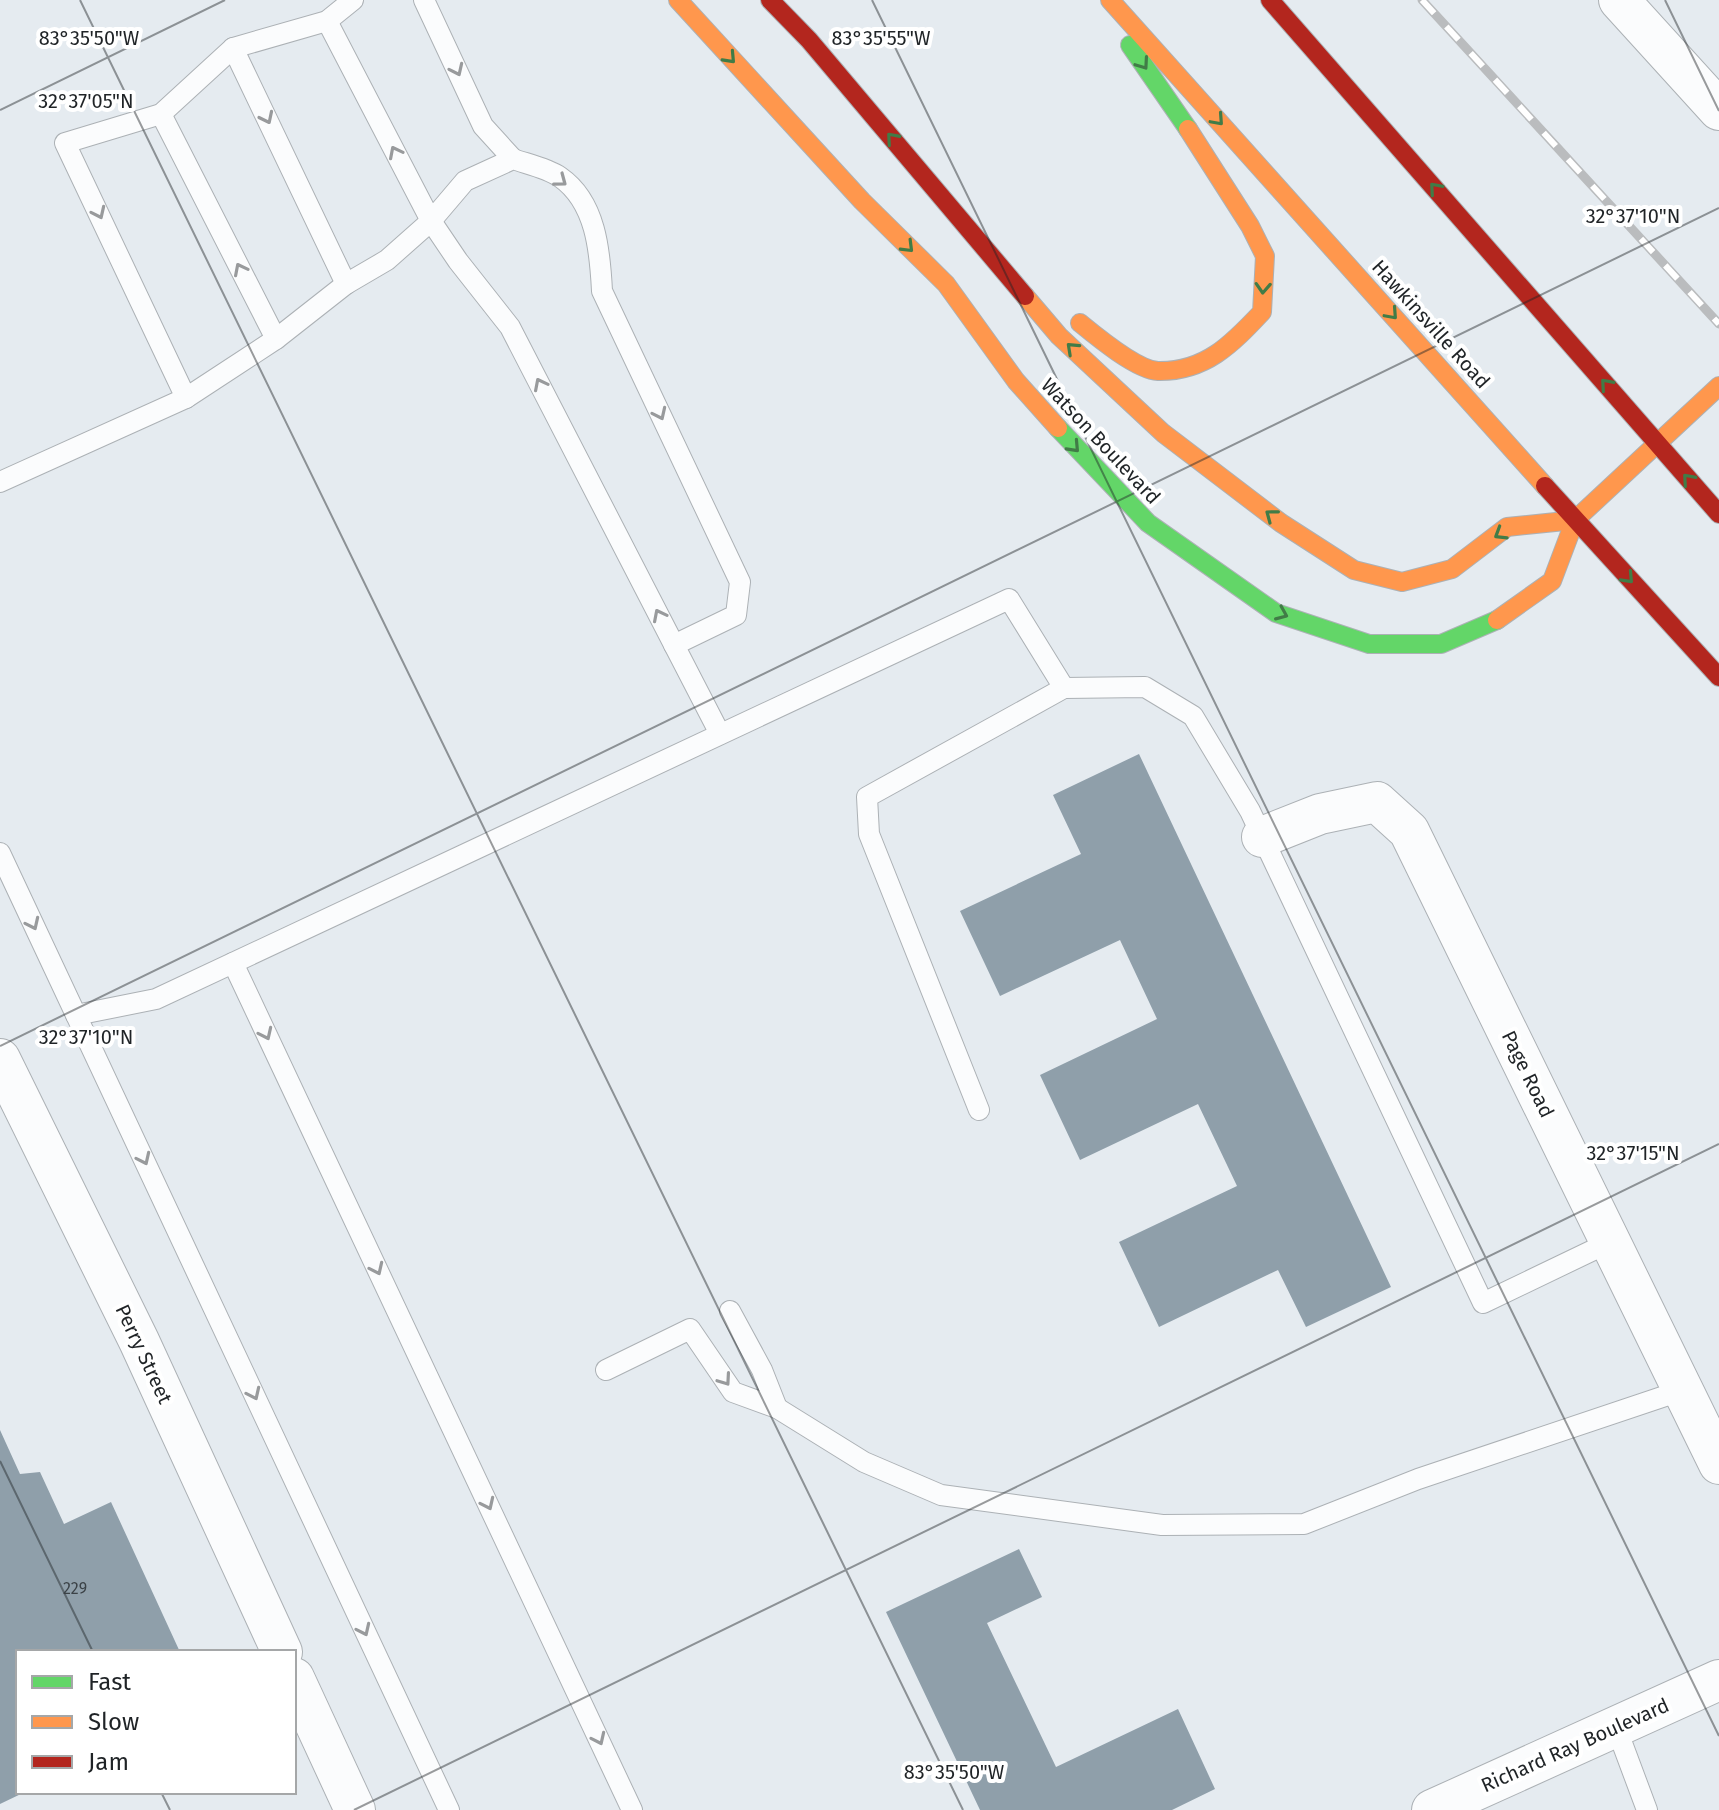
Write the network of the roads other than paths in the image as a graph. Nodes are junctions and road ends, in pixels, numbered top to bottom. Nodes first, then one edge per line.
1 (353, 0) edge
2 (424, 0) edge
3 (678, 0) edge
4 (770, 0) edge
5 (1098, 0) edge
6 (1110, 0) edge
7 (1270, 0) edge
8 (1619, 0) edge
9 (327, 21) junction
10 (233, 48) junction
11 (1719, 110) edge
12 (161, 114) junction
13 (513, 159) junction
14 (431, 221) junction
15 (979, 240) junction
16 (346, 284) junction
17 (276, 339) junction
18 (1719, 386) edge
19 (186, 398) junction
20 (1658, 443) junction
21 (0, 482) edge
22 (1719, 514) edge
23 (1575, 520) junction
24 (674, 645) junction
25 (1719, 677) edge
26 (1064, 688) junction
27 (720, 734) junction
28 (1262, 837) junction
29 (0, 853) edge
30 (233, 963) junction
31 (76, 1015) junction
32 (0, 1059) edge
33 (979, 1110) dead end
34 (1610, 1242) junction
35 (730, 1311) dead end
36 (606, 1370) dead end
37 (1683, 1390) junction
38 (777, 1408) junction
39 (1719, 1464) edge
40 (281, 1650) edge
41 (1719, 1680) edge
42 (296, 1682) edge
43 (1616, 1727) junction
44 (355, 1810) edge
45 (449, 1810) edge
46 (632, 1810) edge
47 (1432, 1810) edge
48 (1647, 1810) edge

1 - 9 lane
2 -> 13 lane
3 -> 23 street, Watson Boulevard
15 -> 4 street
5 -> 15 street
6 -> 23 street, Hawkinsville Road
20 -> 7 street
8 - 11 street
9 - 10 lane
14 -> 9 lane
10 - 12 lane
10 -> 16 lane
17 -> 12 lane
12 -> 19 lane
13 - 14 lane
13 -> 24 lane
14 - 16 lane
24 -> 14 lane
23 -> 15 street
16 - 17 lane
17 - 19 lane
18 - 20 street, Watson Boulevard
19 - 21 lane
22 -> 20 street
20 - 23 street, Watson Boulevard
23 -> 25 street, Hawkinsville Road
24 - 27 lane
26 - 27 lane
26 - 28 lane
26 - 33 lane
27 - 30 lane
28 - 34 street, Page Road
28 - 34 lane
29 -> 31 lane
30 - 31 lane
30 -> 46 lane
31 -> 45 lane
32 - 40 street, Perry Street
34 - 37 street, Page Road
35 - 38 lane
36 -> 38 lane
37 - 38 lane
37 - 39 street, Page Road
41 - 43 street, Richard Ray Boulevard
42 - 44 street
43 - 47 street, Richard Ray Boulevard
43 - 48 lane

